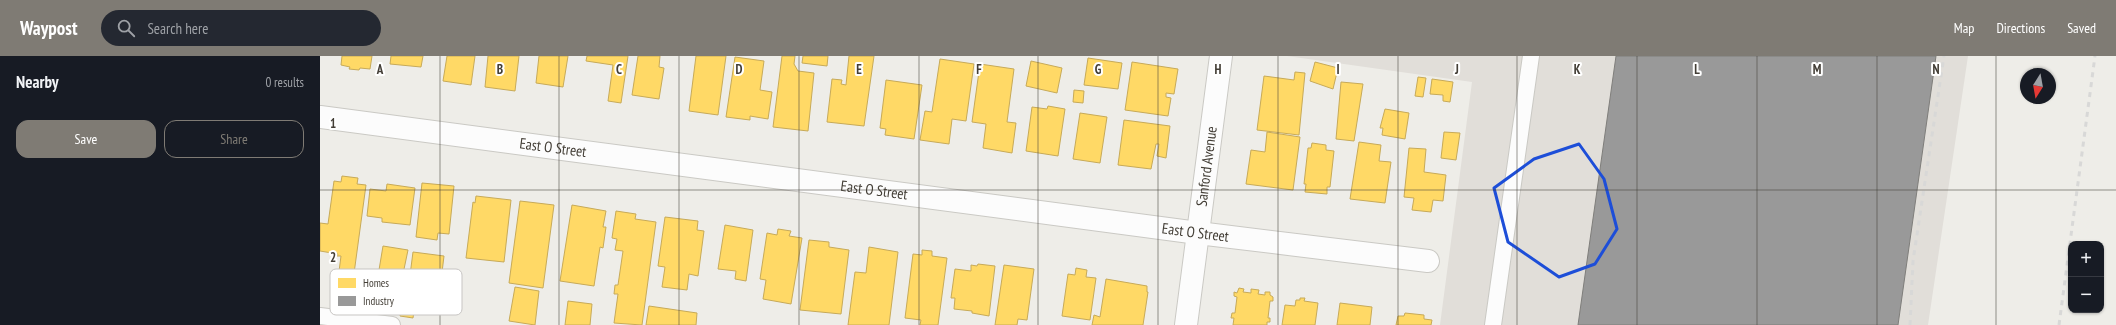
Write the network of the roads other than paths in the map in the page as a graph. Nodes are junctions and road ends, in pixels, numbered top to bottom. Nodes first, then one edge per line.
1 (1221, 56) edge
2 (1531, 56) edge
3 (320, 116) edge
4 (1198, 233) junction
5 (1428, 261) dead end
6 (320, 316) edge
7 (392, 325) edge
8 (1186, 325) edge
9 (1493, 325) edge

1 - 4 street, Sanford Avenue
2 - 9 lane
3 - 4 street, East O Street
4 - 5 street, East O Street
4 - 8 street, Sanford Avenue
6 - 7 lane

